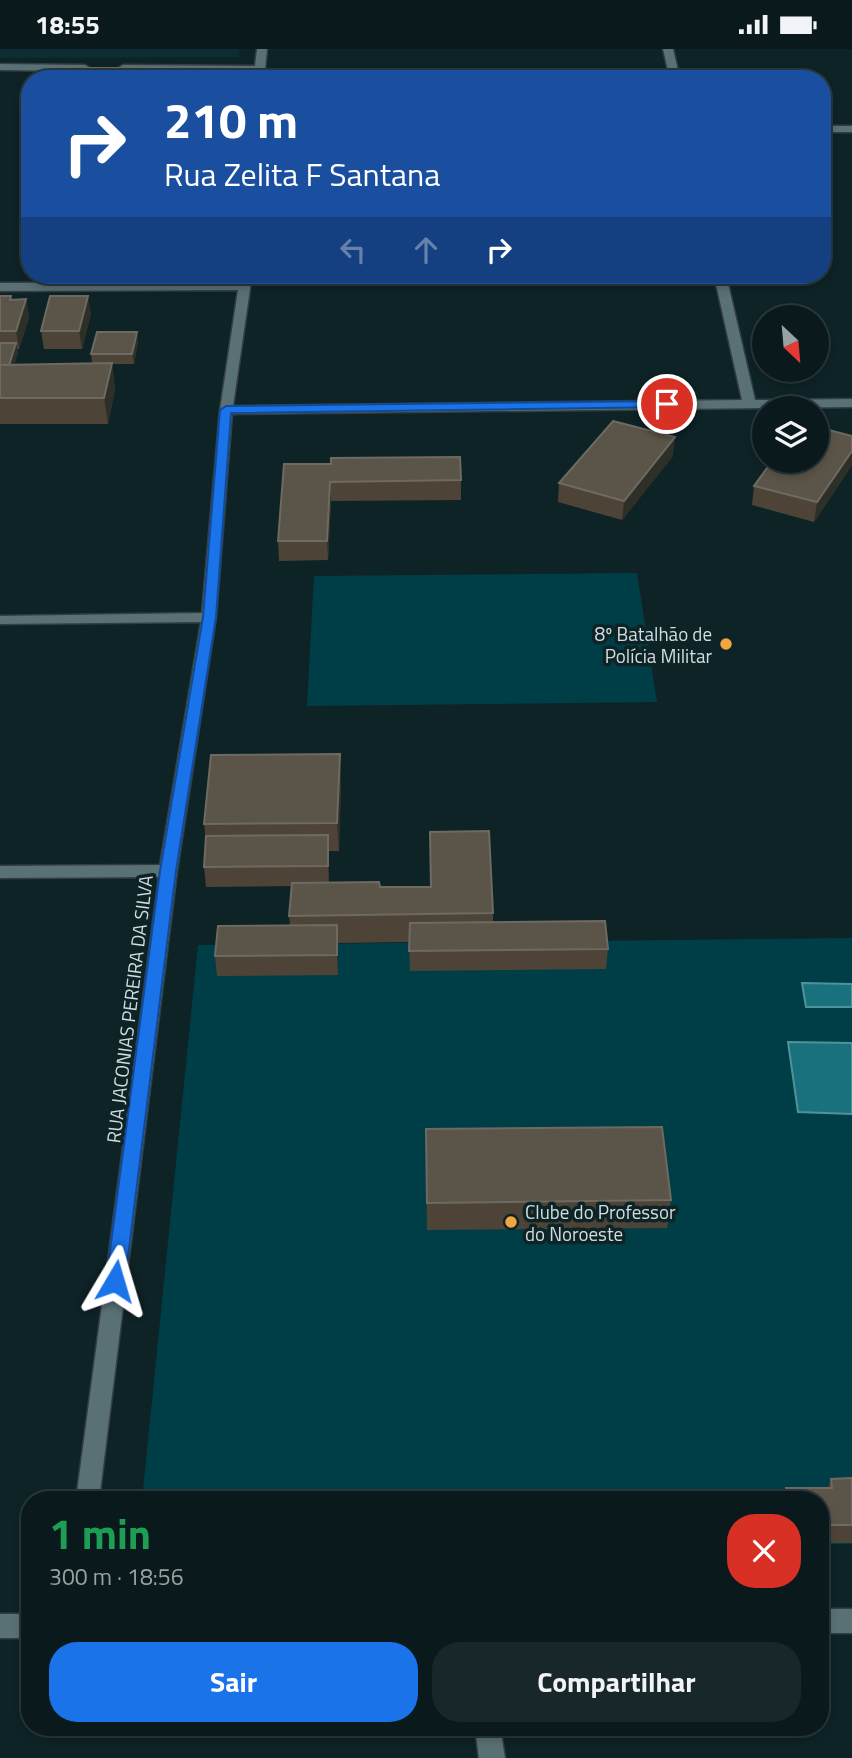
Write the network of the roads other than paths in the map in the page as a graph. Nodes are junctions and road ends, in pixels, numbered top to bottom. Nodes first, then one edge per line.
1 (262, 49) edge
2 (668, 49) edge
3 (0, 67) edge
4 (96, 68) edge
5 (109, 68) edge
6 (159, 70) edge
7 (260, 70) edge
8 (673, 70) edge
9 (831, 129) edge
10 (852, 129) edge
11 (105, 284) edge
12 (244, 284) edge
13 (722, 284) edge
14 (0, 287) edge
15 (750, 403) junction
16 (852, 403) edge
17 (226, 410) junction
18 (209, 617) junction
19 (0, 620) edge
20 (0, 871) edge
21 (168, 871) junction
22 (88, 1491) edge
23 (852, 1621) edge
24 (829, 1622) edge
25 (0, 1626) edge
26 (21, 1626) edge
27 (488, 1736) edge
28 (492, 1758) edge

1 - 7 street
2 - 8 street
3 - 4 street
5 - 6 street
9 - 10 street
11 - 14 street
12 - 17 street, RUA JACONIAS PEREIRA DA SILVA
13 - 15 street
15 - 16 street
15 - 17 street
17 - 18 street, RUA JACONIAS PEREIRA DA SILVA
18 - 19 street
18 - 21 street, RUA JACONIAS PEREIRA DA SILVA
20 - 21 street
21 - 22 street, RUA JACONIAS PEREIRA DA SILVA
23 - 24 street
25 - 26 street
27 - 28 street

